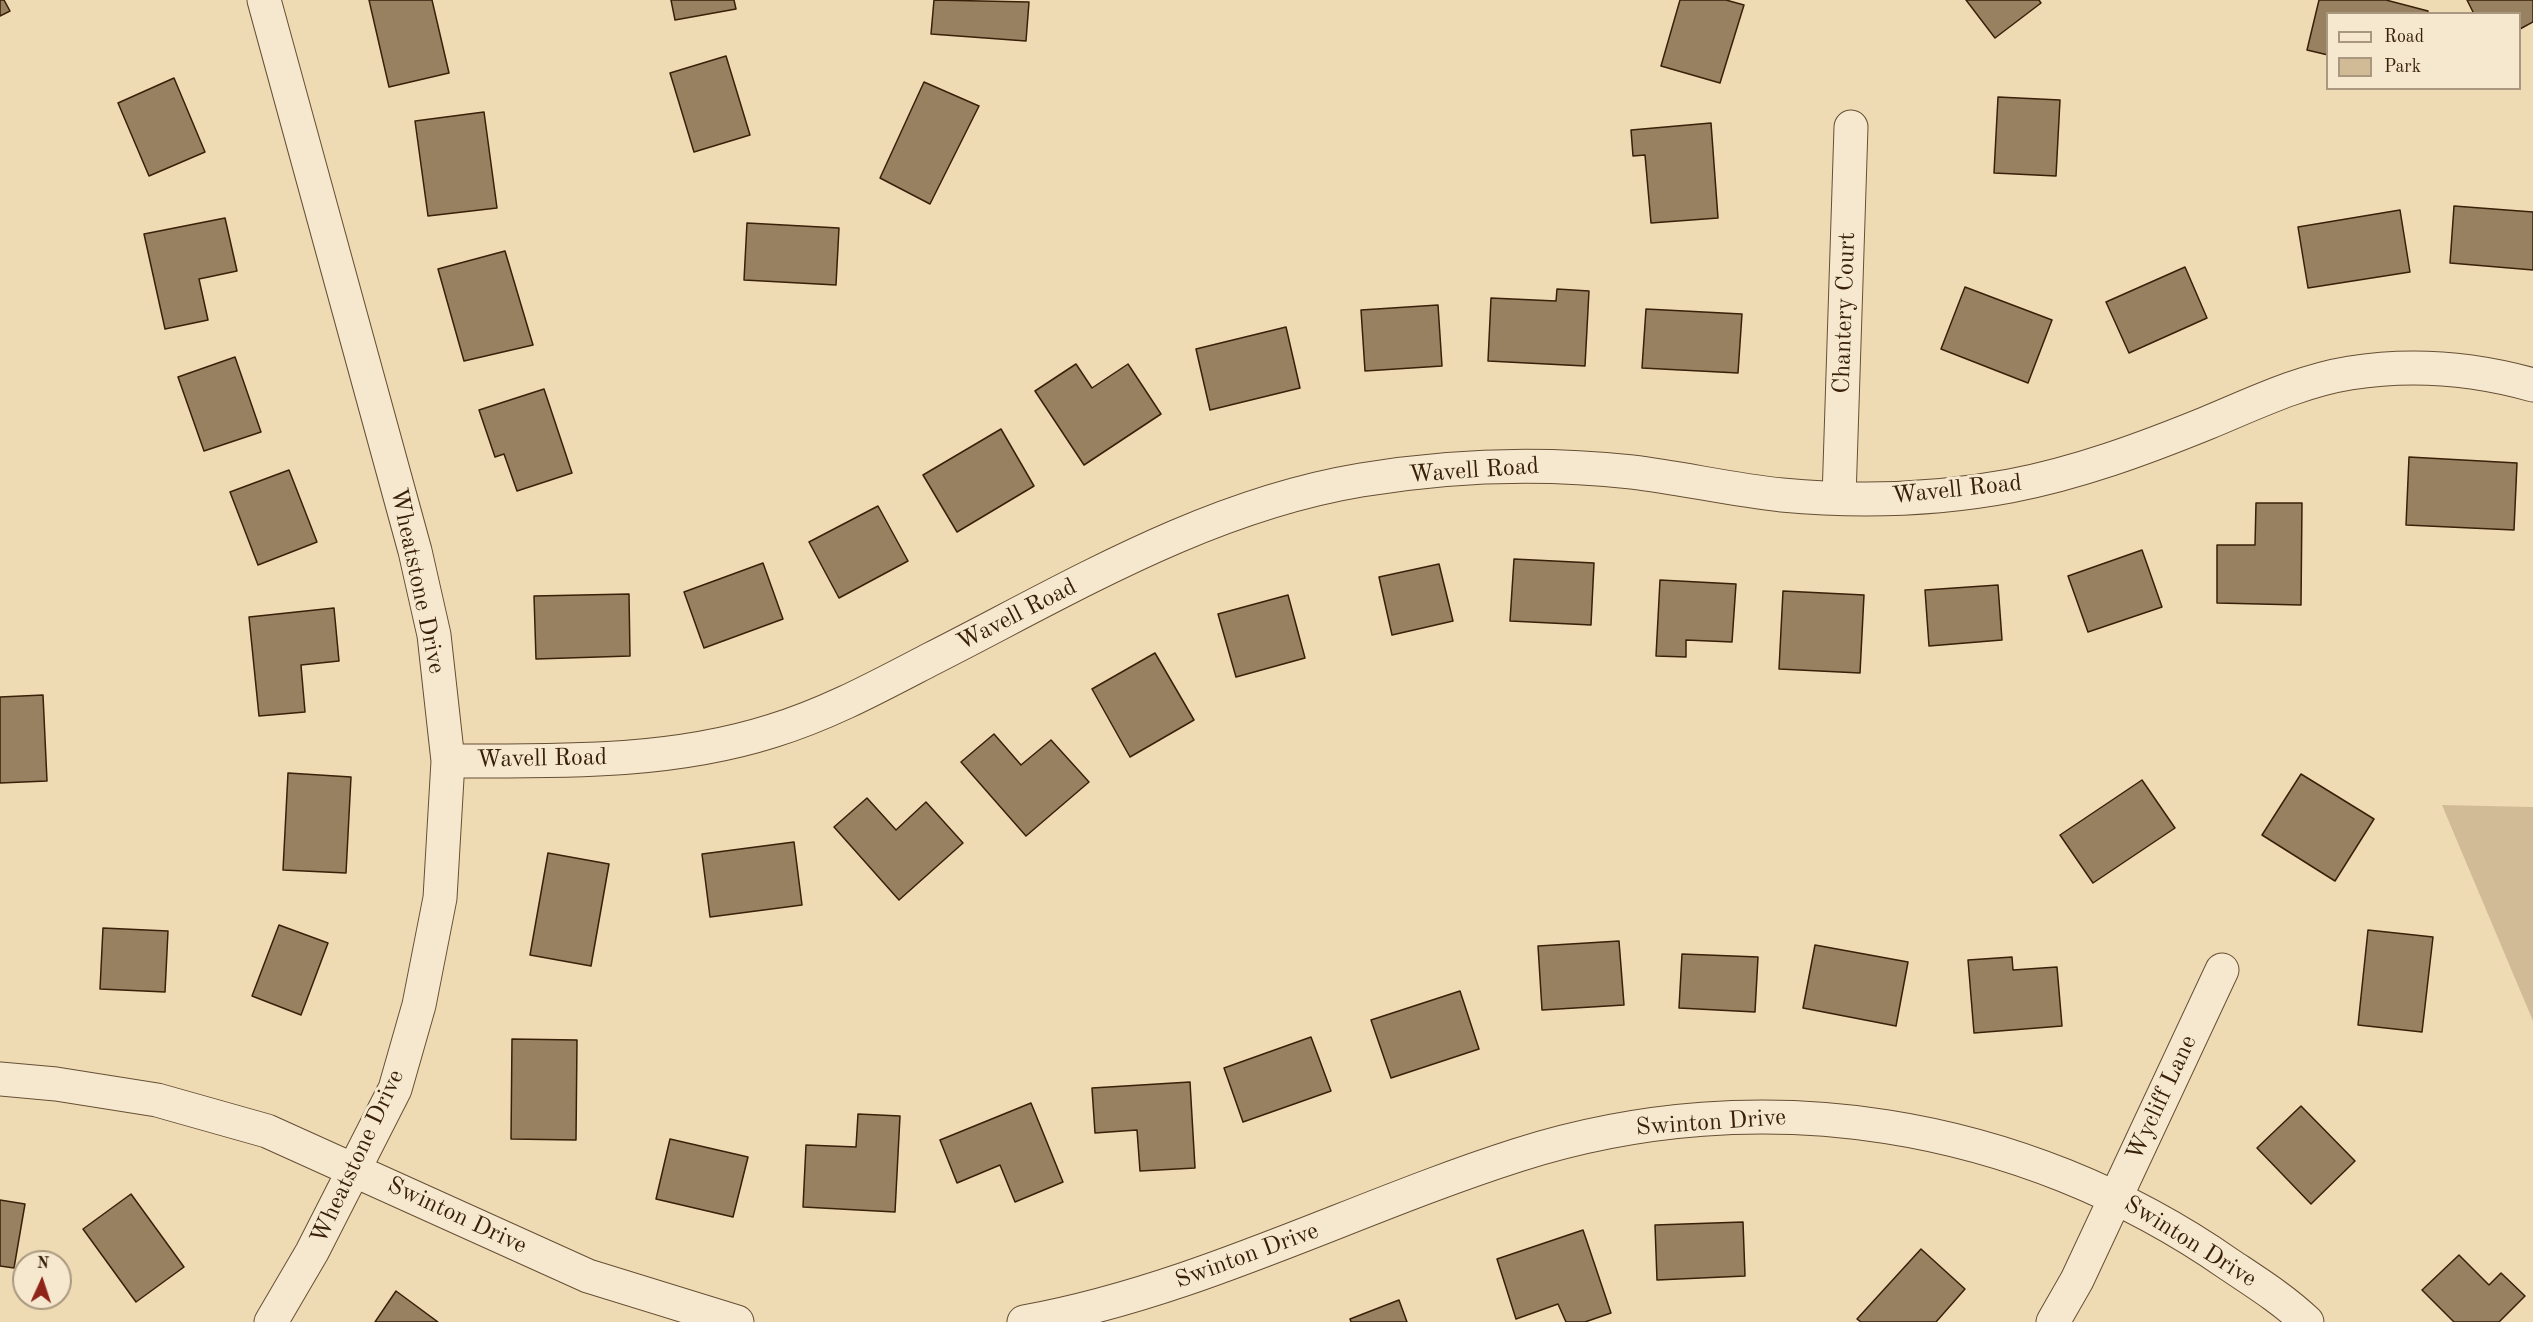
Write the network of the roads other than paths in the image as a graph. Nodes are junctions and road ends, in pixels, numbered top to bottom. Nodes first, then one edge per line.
1 (264, 0) edge
2 (1851, 128) dead end
3 (2533, 385) edge
4 (1839, 498) junction
5 (448, 760) junction
6 (2222, 969) dead end
7 (0, 1079) edge
8 (356, 1169) junction
9 (2116, 1196) junction
10 (271, 1322) edge
11 (737, 1322) edge
12 (1024, 1322) edge
13 (2053, 1322) edge
14 (2307, 1322) edge

1 - 5 street, Wheatstone Drive
2 - 4 street, Chantery Court
3 - 4 street, Wavell Road
4 - 5 street, Wavell Road
5 - 8 street, Wheatstone Drive
6 - 9 street, Wycliff Lane
7 - 8 street, Swinton Drive
8 - 10 street, Wheatstone Drive
8 - 11 street, Swinton Drive
9 - 12 street, Swinton Drive
9 - 13 street, Wycliff Lane
9 - 14 street, Swinton Drive

